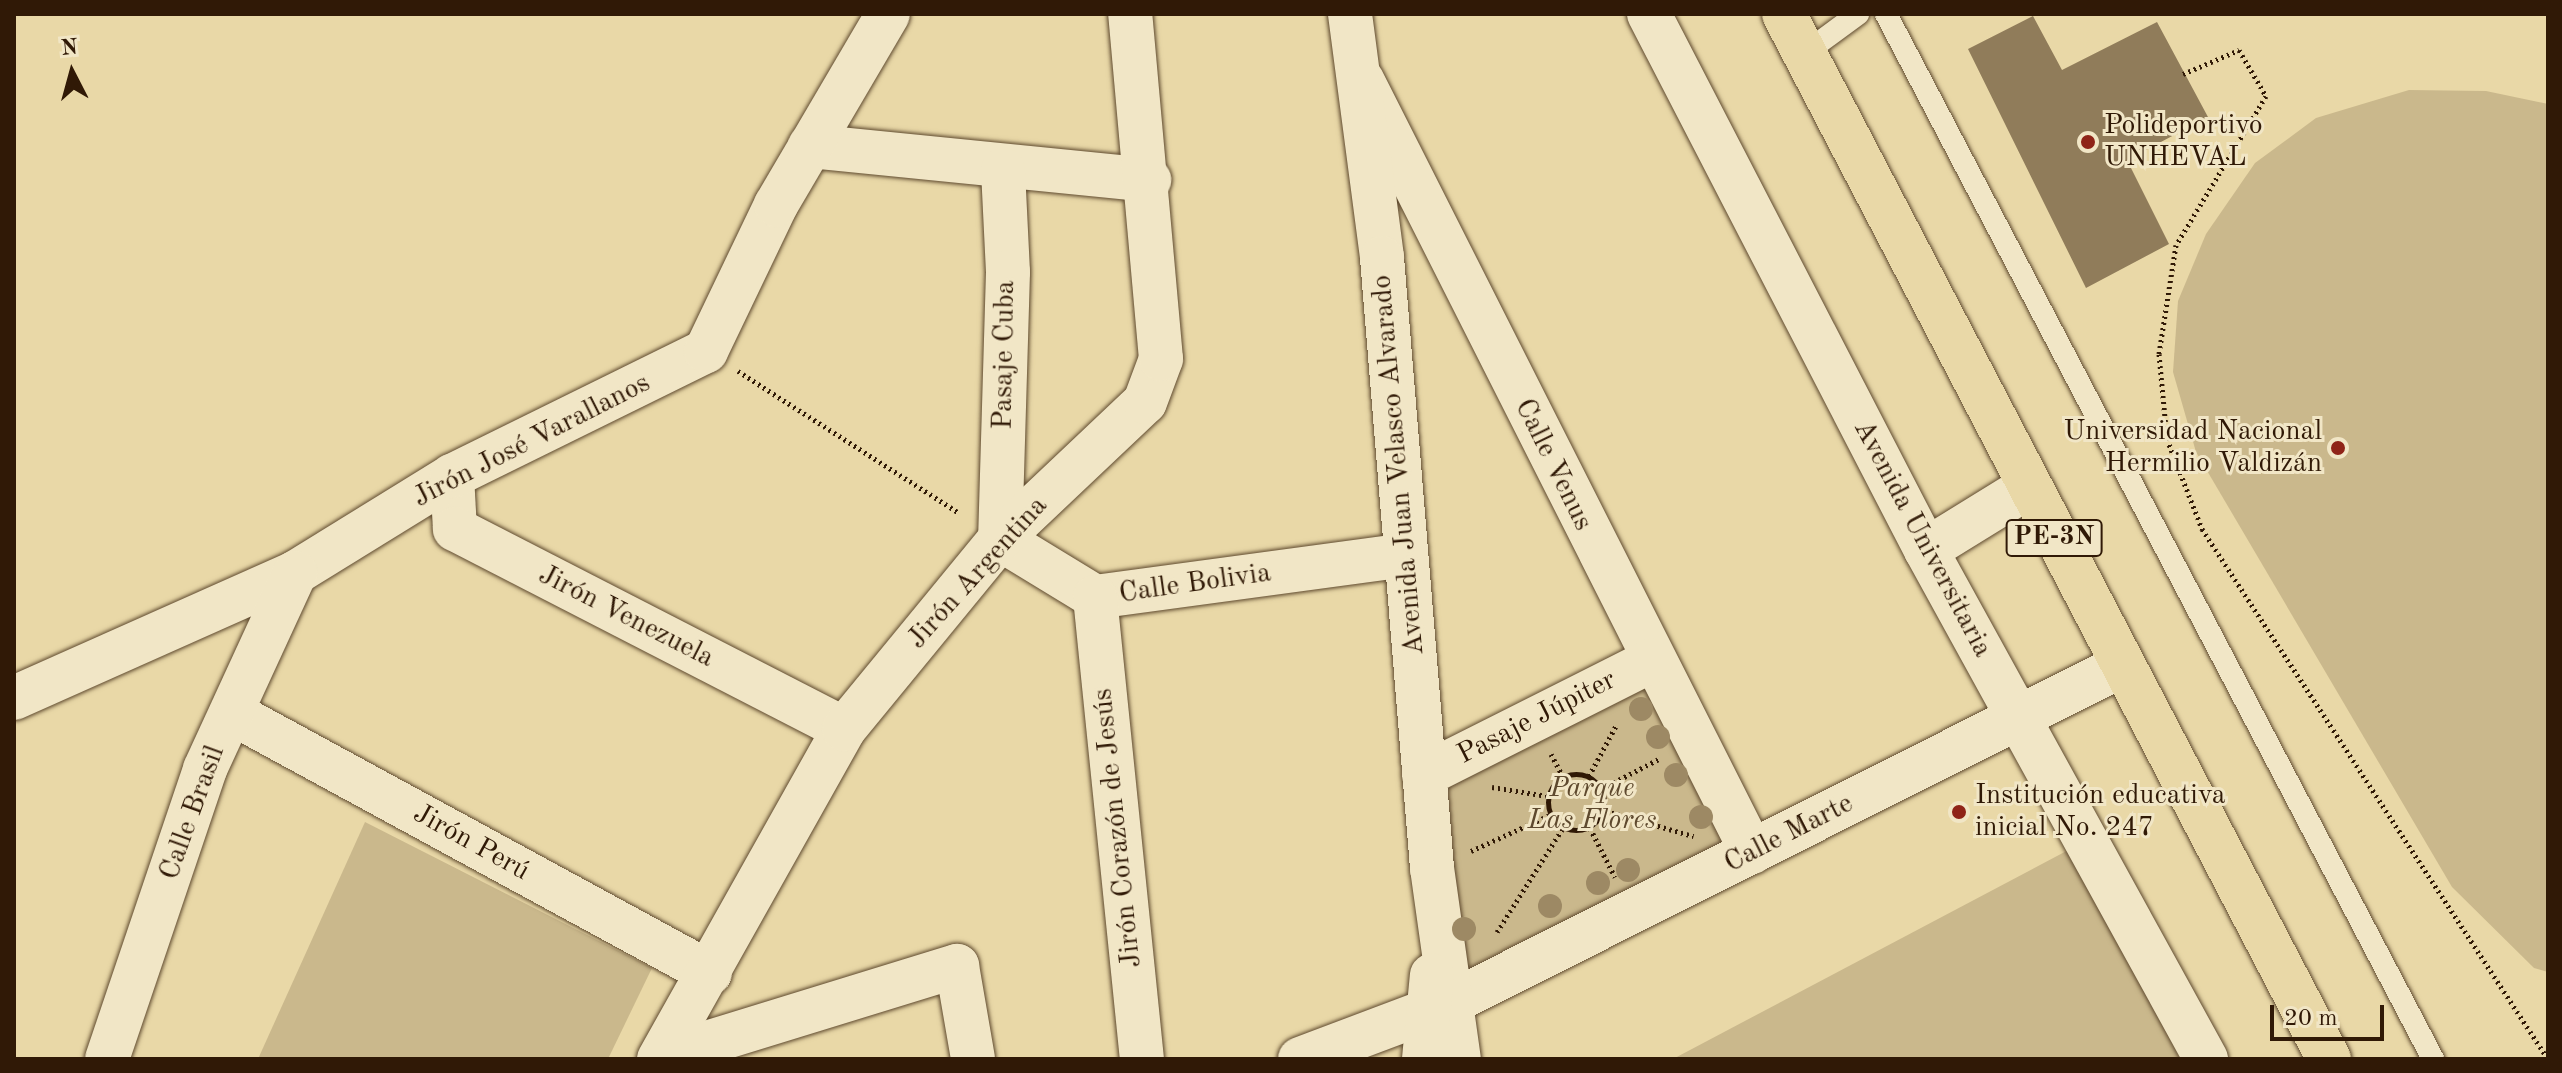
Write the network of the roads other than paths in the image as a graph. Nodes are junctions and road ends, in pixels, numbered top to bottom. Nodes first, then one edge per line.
1 (888, 14) edge
2 (1130, 14) edge
3 (1350, 14) edge
4 (1649, 14) edge
5 (1784, 14) edge
6 (1858, 14) edge
7 (1886, 14) edge
8 (1805, 53) junction
9 (1359, 74) junction
10 (810, 146) junction
11 (1003, 170) junction
12 (1149, 180) junction
13 (452, 476) junction
14 (2028, 487) junction
15 (1000, 539) junction
16 (1926, 550) junction
17 (1406, 555) junction
18 (295, 573) junction
19 (1095, 597) junction
20 (1651, 661) junction
21 (2123, 665) junction
22 (14, 698) edge
23 (232, 713) junction
24 (2018, 718) junction
25 (844, 729) junction
26 (1424, 775) junction
27 (1752, 852) junction
28 (710, 973) junction
29 (1441, 1006) junction
30 (660, 1058) edge
31 (107, 1059) edge
32 (973, 1059) edge
33 (1142, 1059) edge
34 (1300, 1059) edge
35 (1424, 1059) edge
36 (1459, 1059) edge
37 (2206, 1059) edge
38 (2329, 1059) edge
39 (2433, 1059) edge

1 - 10 street
2 - 12 street, Jirón Argentina
3 - 9 street, Avenida Juan Velasco Alvarado
4 - 16 street, Avenida Universitaria
5 - 8 highway, PE-3N
6 - 8 lane
7 - 39 lane
8 - 14 highway, PE-3N
9 - 17 street, Avenida Juan Velasco Alvarado
9 - 20 street, Calle Venus
10 - 11 street
10 - 13 street, Jirón José Varallanos
11 - 12 street
11 - 15 street, Pasaje Cuba
12 - 15 street, Jirón Argentina
13 - 18 street, Jirón José Varallanos
13 - 25 street, Jirón Venezuela
14 - 16 street
14 - 21 highway, PE-3N
15 - 19 street, Calle Bolivia
15 - 25 street, Jirón Argentina
16 - 24 street, Avenida Universitaria
17 - 19 street, Calle Bolivia
17 - 26 street, Avenida Juan Velasco Alvarado
18 - 22 street, Jirón José Varallanos
18 - 23 street, Calle Brasil
19 - 33 street, Jirón Corazón de Jesús
20 - 26 street, Pasaje Júpiter
20 - 27 street, Calle Venus
21 - 24 street, Calle Marte
21 - 38 highway, PE-3N
23 - 28 street, Jirón Perú
23 - 31 street, Calle Brasil
24 - 27 street, Calle Marte
24 - 37 street, Avenida Universitaria
25 - 28 street, Jirón Argentina
26 - 29 street, Avenida Juan Velasco Alvarado
27 - 29 street, Calle Marte
28 - 30 street, Jirón Argentina
29 - 34 street, Calle Marte
29 - 35 street, Avenida Juan Velasco Alvarado
29 - 36 street, Avenida Juan Velasco Alvarado
30 - 32 street

